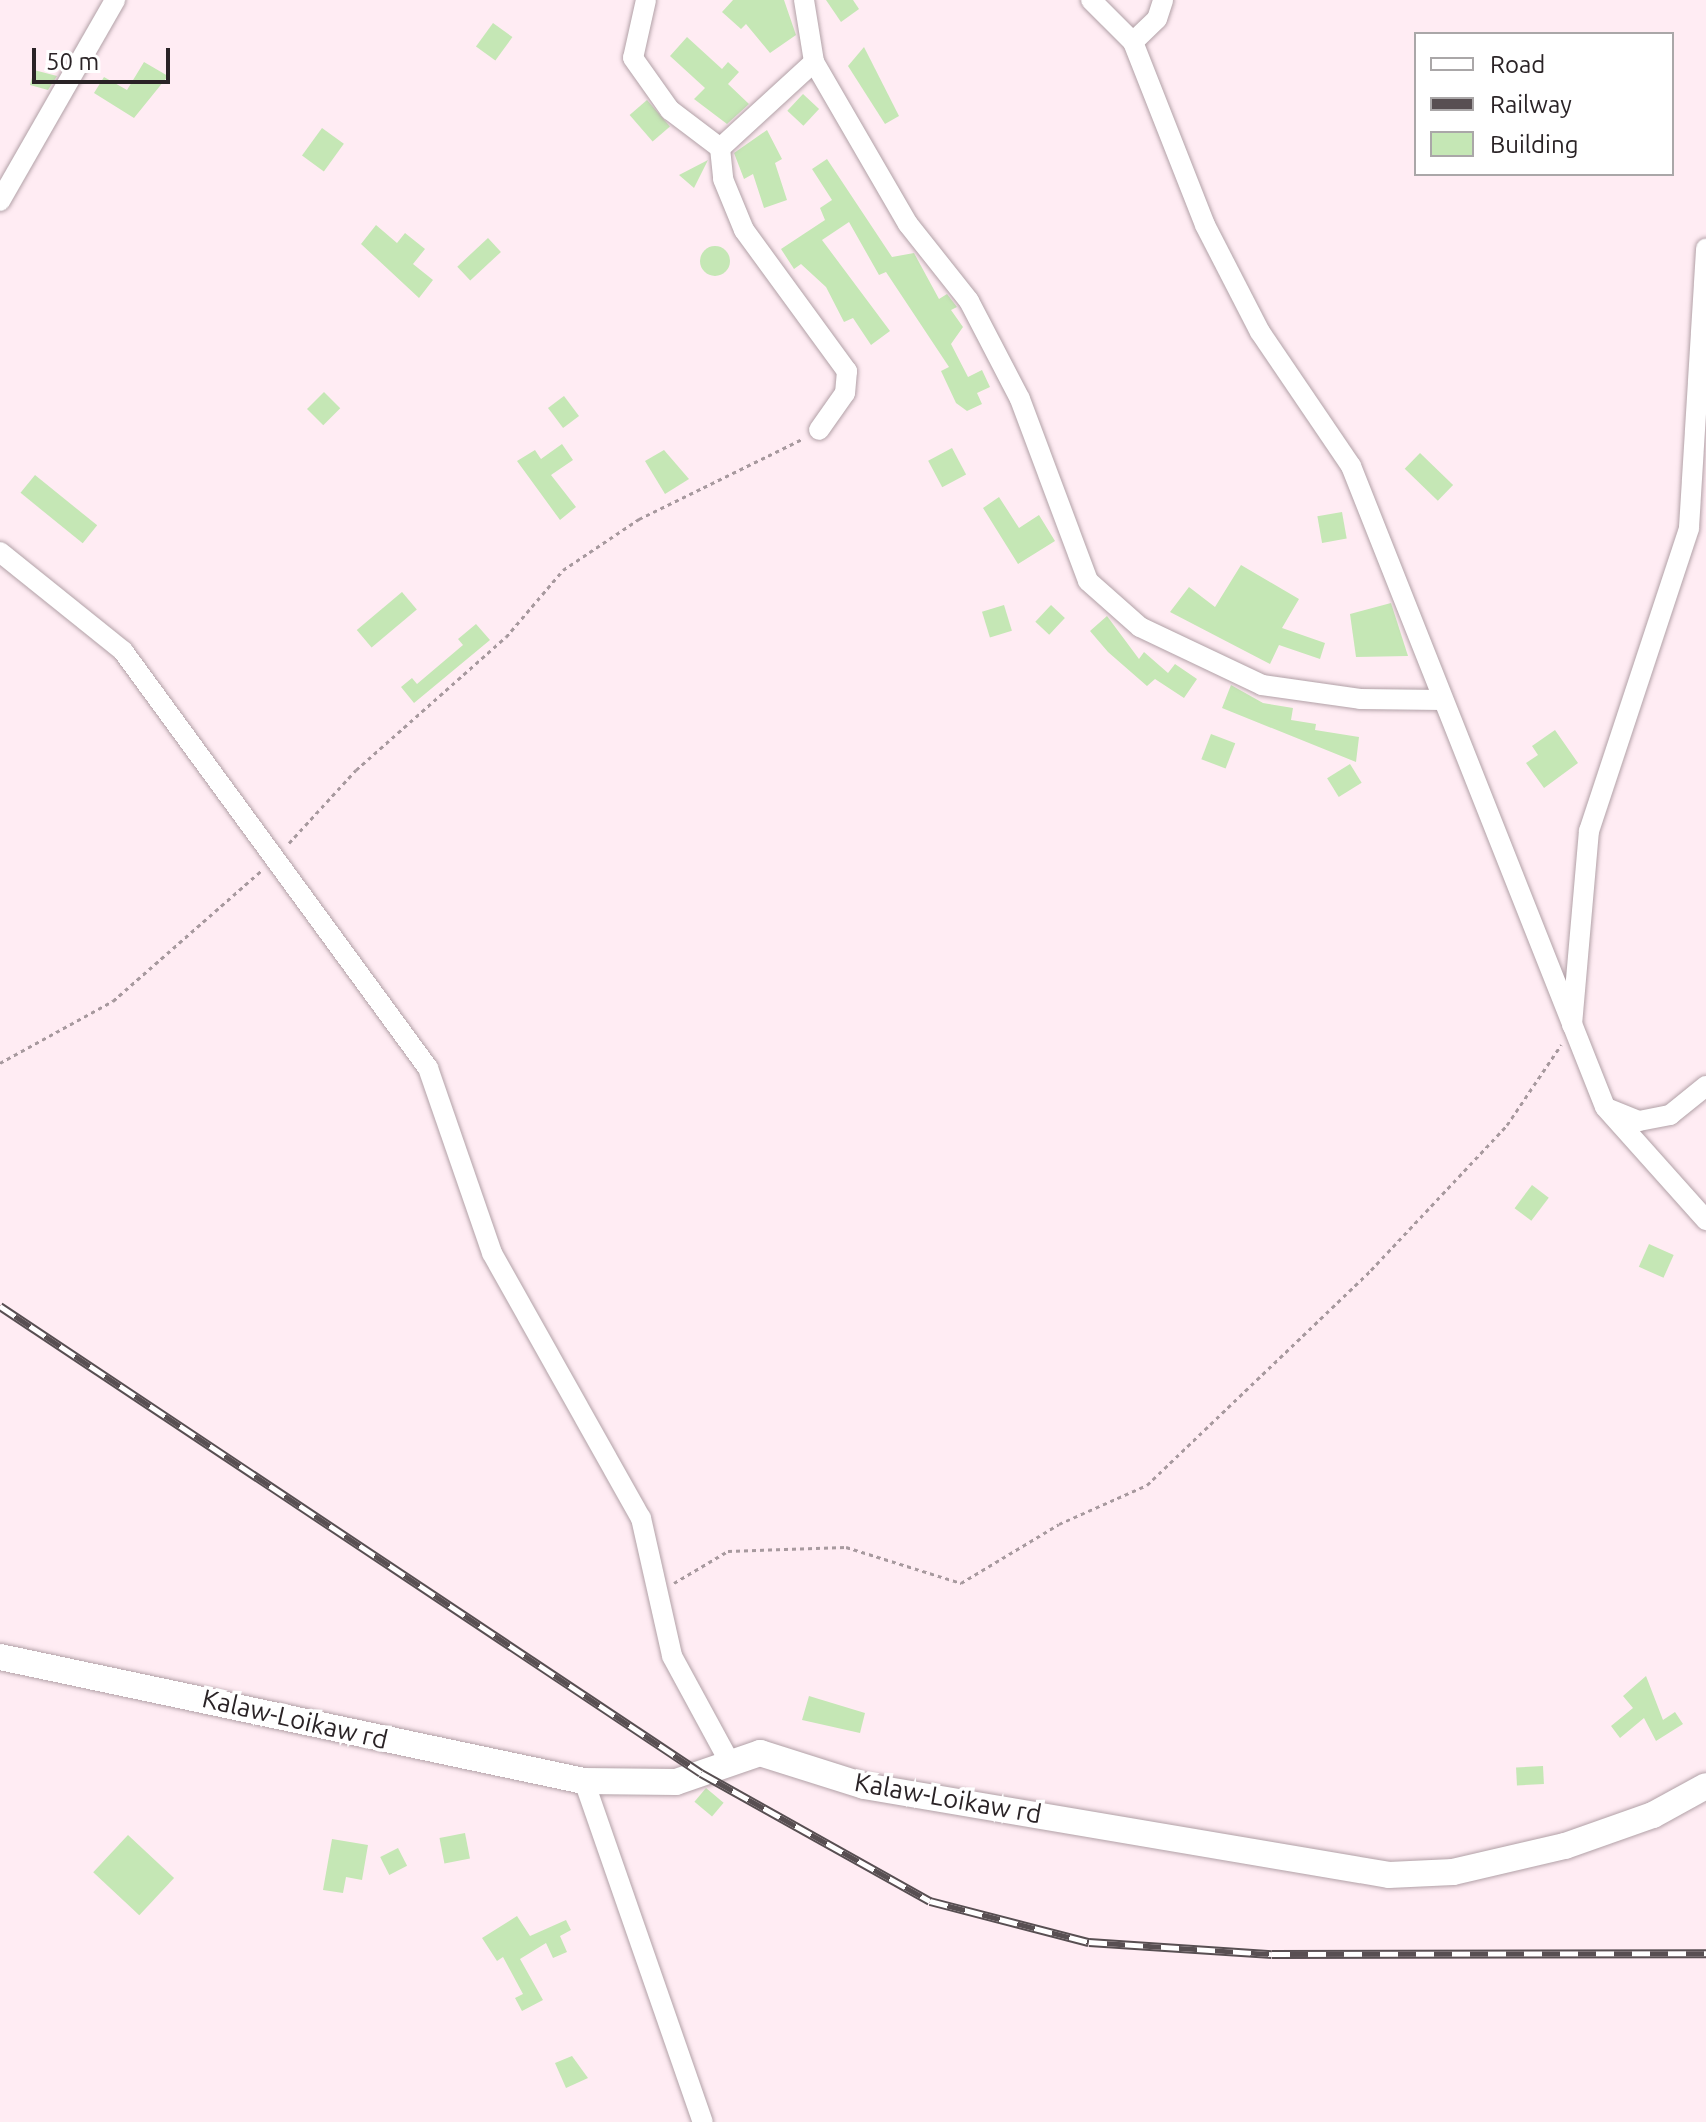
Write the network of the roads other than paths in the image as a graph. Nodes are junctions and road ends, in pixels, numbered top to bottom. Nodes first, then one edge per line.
1 (115, 0) edge
2 (646, 0) edge
3 (804, 0) edge
4 (1091, 0) edge
5 (1163, 0) edge
6 (1133, 42) junction
7 (814, 62) junction
8 (720, 148) junction
9 (0, 201) edge
10 (1706, 249) edge
11 (819, 430) road end
12 (0, 552) edge
13 (1442, 700) junction
14 (1571, 1029) junction
15 (1706, 1086) edge
16 (1605, 1107) junction
17 (1706, 1220) edge
18 (0, 1657) edge
19 (728, 1759) junction
20 (584, 1781) junction
21 (1706, 1786) edge
22 (703, 2122) edge

1 - 9 street
2 - 8 street
3 - 7 street
4 - 6 street
5 - 6 street
6 - 13 street
7 - 8 street
7 - 13 street
8 - 11 street
10 - 14 street
12 - 19 street
13 - 14 street
14 - 16 street
15 - 16 street
16 - 17 street
18 - 20 main road, Kalaw-Loikaw rd
19 - 20 main road, Kalaw-Loikaw rd
19 - 21 main road, Kalaw-Loikaw rd
20 - 22 street

